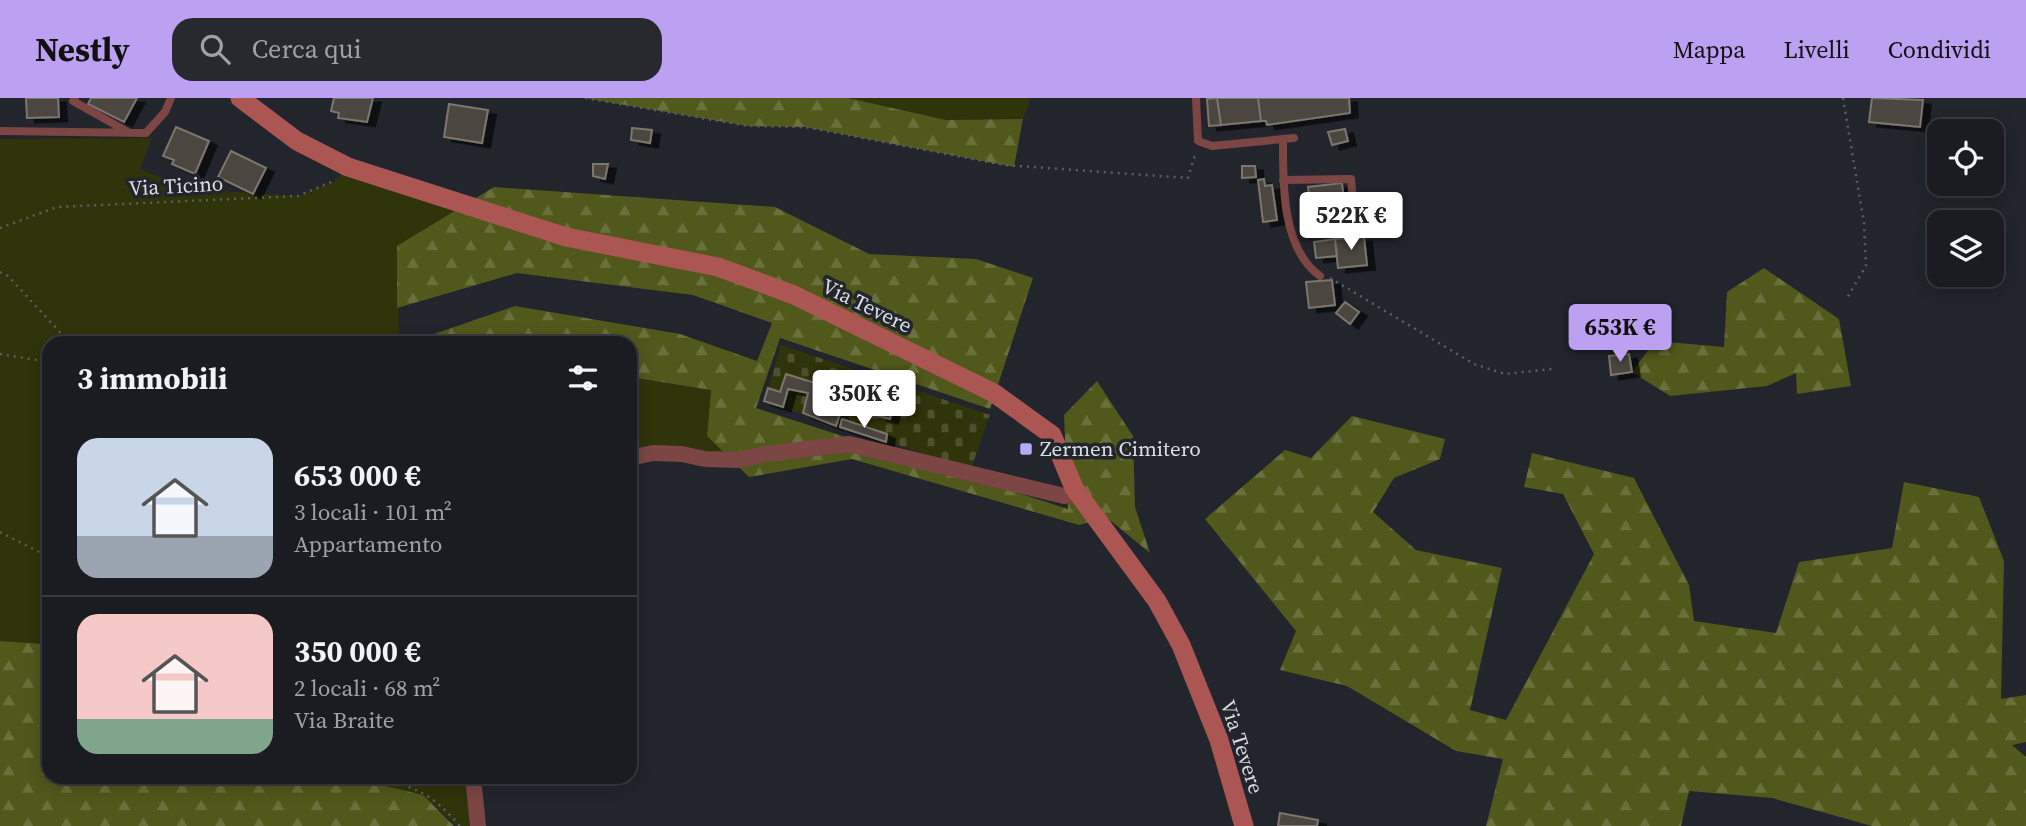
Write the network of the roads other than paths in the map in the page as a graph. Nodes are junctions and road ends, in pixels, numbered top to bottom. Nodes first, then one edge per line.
1 (75, 98) edge
2 (171, 98) edge
3 (240, 98) edge
4 (1196, 98) edge
5 (0, 131) edge
6 (131, 133) junction
7 (1294, 138) dead end
8 (1283, 139) junction
9 (1283, 180) junction
10 (1356, 237) dead end
11 (1320, 276) road end
12 (637, 456) edge
13 (1078, 493) junction
14 (473, 784) edge
15 (478, 826) edge
16 (1244, 826) edge

1 - 6 lane
2 - 6 lane
3 - 13 main road, Via Tevere
4 - 8 lane
5 - 6 lane
7 - 8 lane
8 - 9 lane
9 - 10 lane
9 - 11 lane
12 - 13 street
13 - 16 main road, Via Tevere
14 - 15 street

